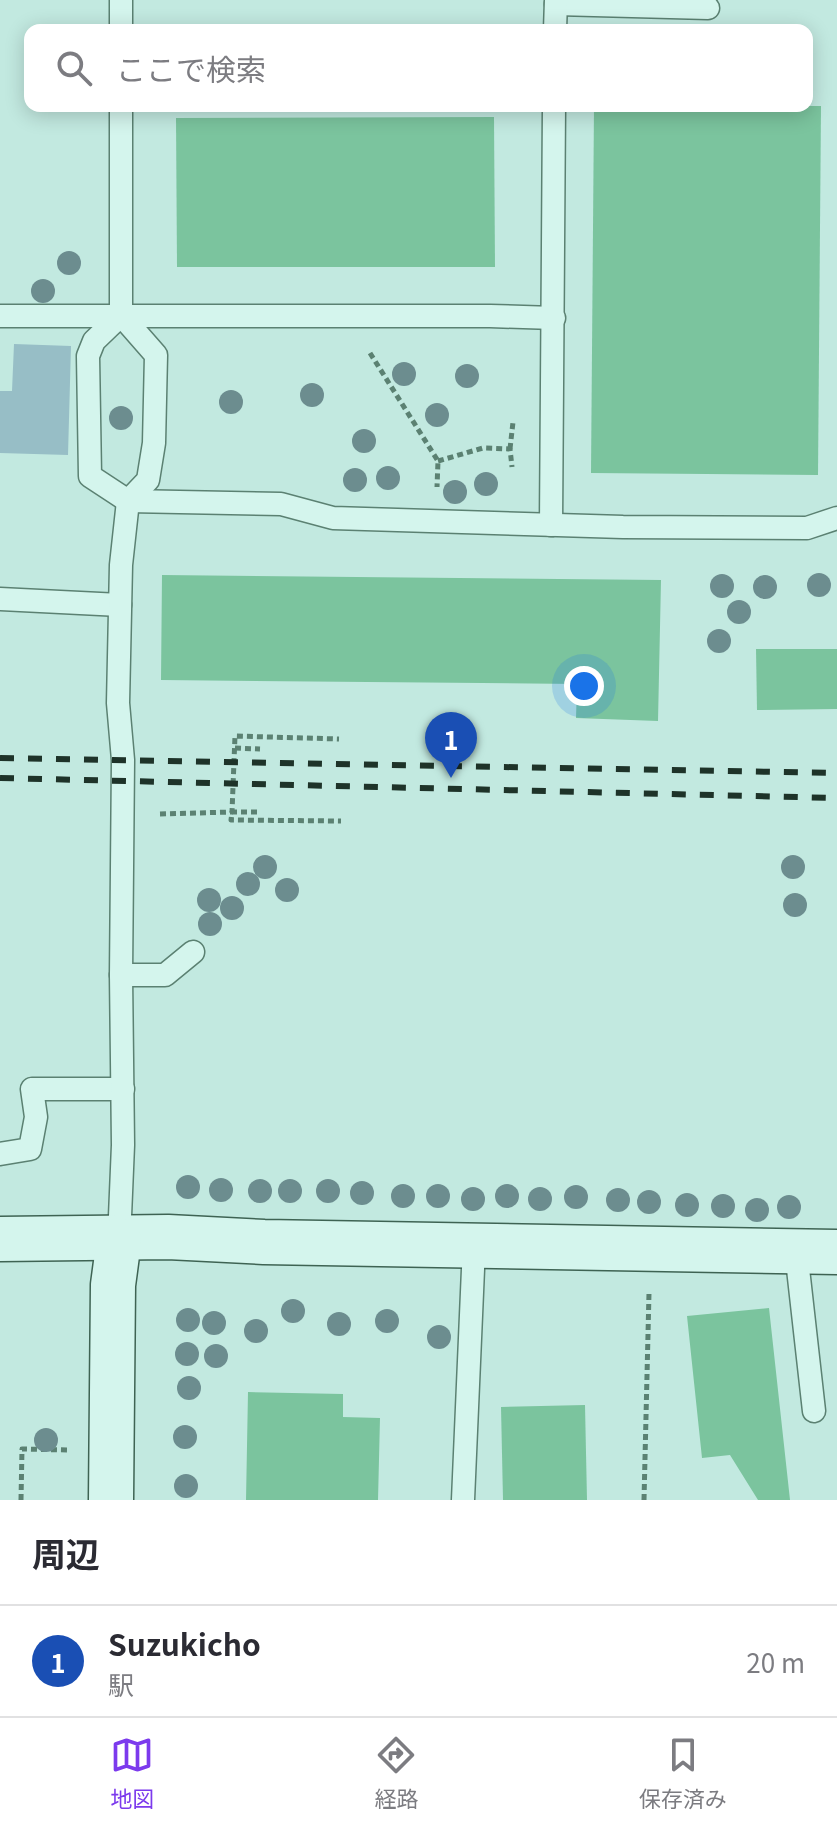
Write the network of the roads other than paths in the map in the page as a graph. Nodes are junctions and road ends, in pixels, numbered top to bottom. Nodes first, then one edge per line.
1 (121, 0) edge
2 (556, 2) edge
3 (708, 8) dead end
4 (121, 24) edge
5 (555, 24) edge
6 (121, 112) edge
7 (554, 112) edge
8 (121, 315) junction
9 (0, 316) edge
10 (554, 318) junction
11 (128, 501) junction
12 (837, 518) edge
13 (551, 525) junction
14 (0, 599) edge
15 (120, 605) junction
16 (193, 952) dead end
17 (121, 975) junction
18 (123, 1089) junction
19 (0, 1154) edge
20 (0, 1239) edge
21 (119, 1240) junction
22 (474, 1246) junction
23 (816, 1251) edge
24 (814, 1411) dead end
25 (111, 1500) edge
26 (463, 1500) edge

1 - 4 lane
2 - 3 lane
2 - 5 lane
6 - 8 lane
7 - 10 lane
8 - 9 lane
8 - 10 lane
8 - 11 lane
8 - 11 lane
10 - 13 lane
11 - 13 lane
11 - 15 lane
12 - 13 lane
14 - 15 lane
15 - 17 lane
16 - 17 lane
17 - 18 lane
18 - 19 lane
18 - 21 lane
20 - 21 street
21 - 22 street
21 - 25 street
22 - 23 street
22 - 26 lane
23 - 24 lane

